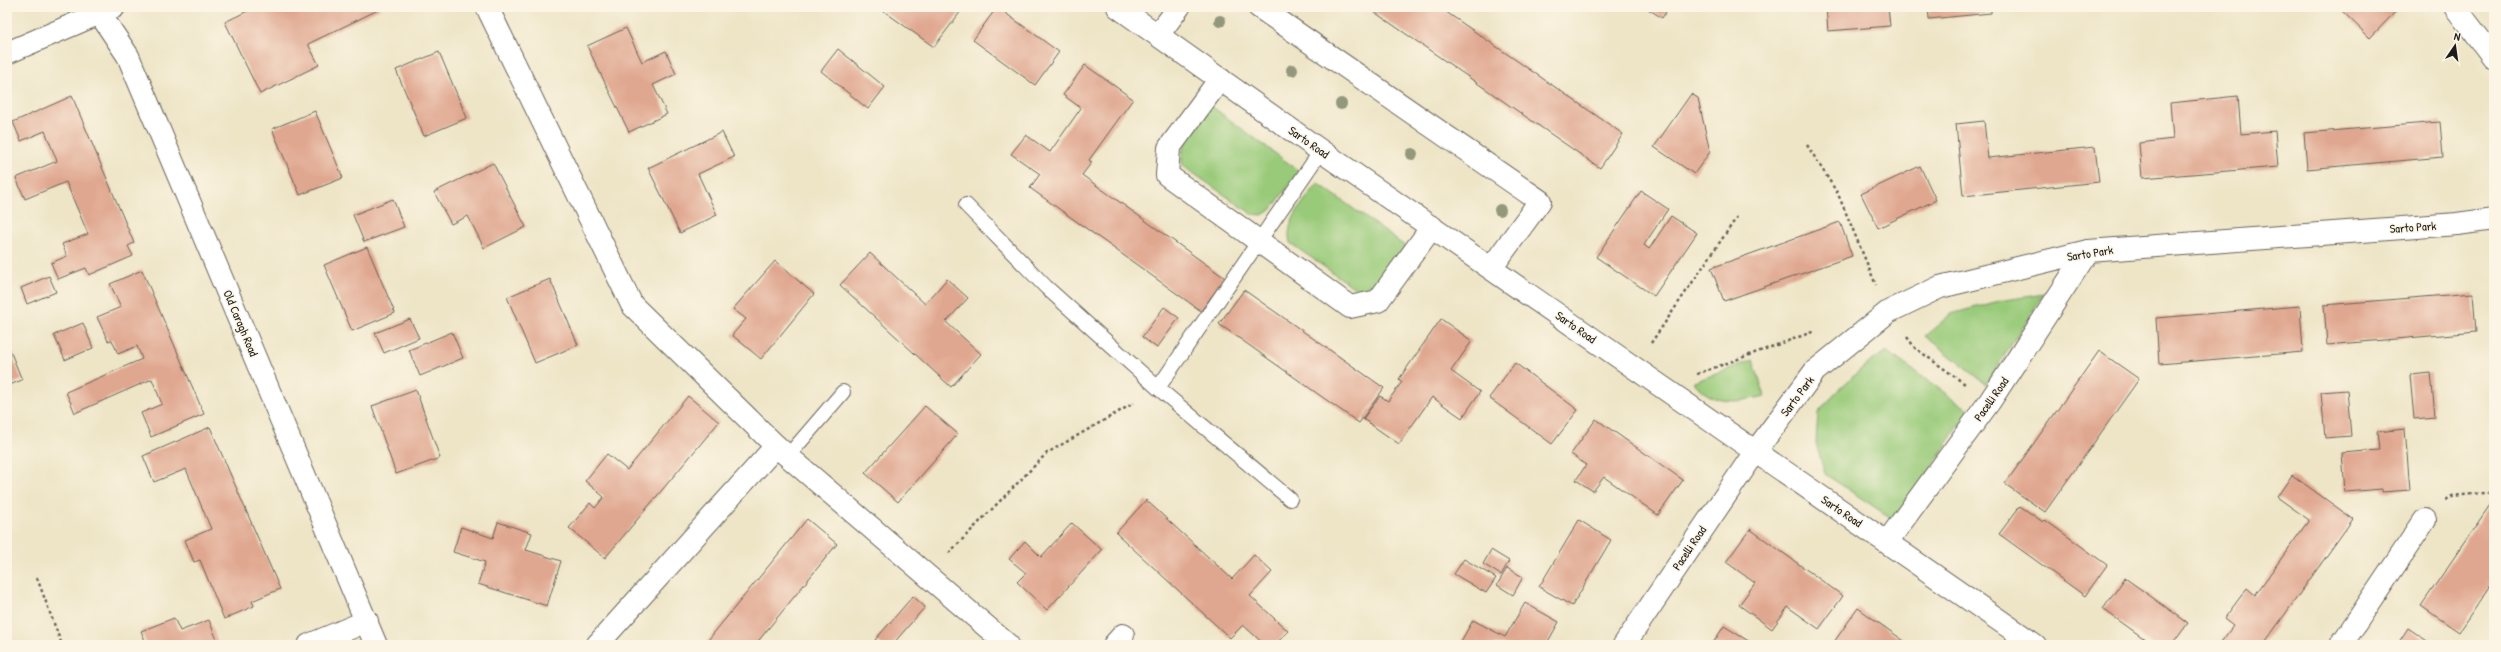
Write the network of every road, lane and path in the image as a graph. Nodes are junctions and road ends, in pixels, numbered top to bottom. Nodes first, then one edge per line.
1 (487, 7) edge
2 (1118, 7) edge
3 (1180, 7) edge
4 (1259, 7) edge
5 (2455, 7) edge
6 (102, 9) edge
7 (1158, 35) junction
8 (7, 53) edge
9 (2494, 58) edge
10 (1220, 79) junction
11 (1321, 151) junction
12 (966, 205) dead end
13 (1737, 217) dead end
14 (2494, 219) edge
15 (1432, 227) junction
16 (1259, 241) junction
17 (2088, 251) junction
18 (1492, 267) junction
19 (1818, 330) dead end
20 (1634, 369) junction
21 (1661, 387) junction
22 (1158, 388) junction
23 (843, 392) dead end
24 (782, 451) junction
25 (1755, 452) junction
26 (2494, 492) edge
27 (1290, 499) dead end
28 (2425, 520) joint
29 (1887, 542) junction
30 (926, 577) junction
31 (37, 578) dead end
32 (367, 621) junction
33 (62, 645) edge
34 (309, 645) edge
35 (376, 645) edge
36 (597, 645) edge
37 (1008, 645) edge
38 (1624, 645) edge
39 (2035, 645) edge
40 (2341, 645) edge

1 - 24 street
2 - 7 street, Sarto Road
3 - 7 street
4 - 18 street
5 - 9 street
6 - 8 street
6 - 32 street, Old Caragh Road
7 - 10 street, Sarto Road
10 - 11 street, Sarto Road
10 - 16 street
11 - 15 street, Sarto Road
11 - 16 lane
12 - 22 lane
13 - 20 path
14 - 17 street, Sarto Park
15 - 16 street
15 - 18 street, Sarto Road
16 - 22 lane
17 - 25 street, Sarto Park
17 - 29 street, Pacelli Road
18 - 20 street, Sarto Road
19 - 21 path
20 - 21 street, Sarto Road
21 - 25 street, Sarto Road
22 - 27 lane
22 - 30 path
23 - 24 lane
24 - 30 street
24 - 36 street
25 - 29 street, Sarto Road
25 - 38 street, Pacelli Road
26 - 28 path
28 - 40 street
29 - 39 street, Sarto Road
30 - 37 street
31 - 33 path
32 - 34 street
32 - 35 street, Old Caragh Road

